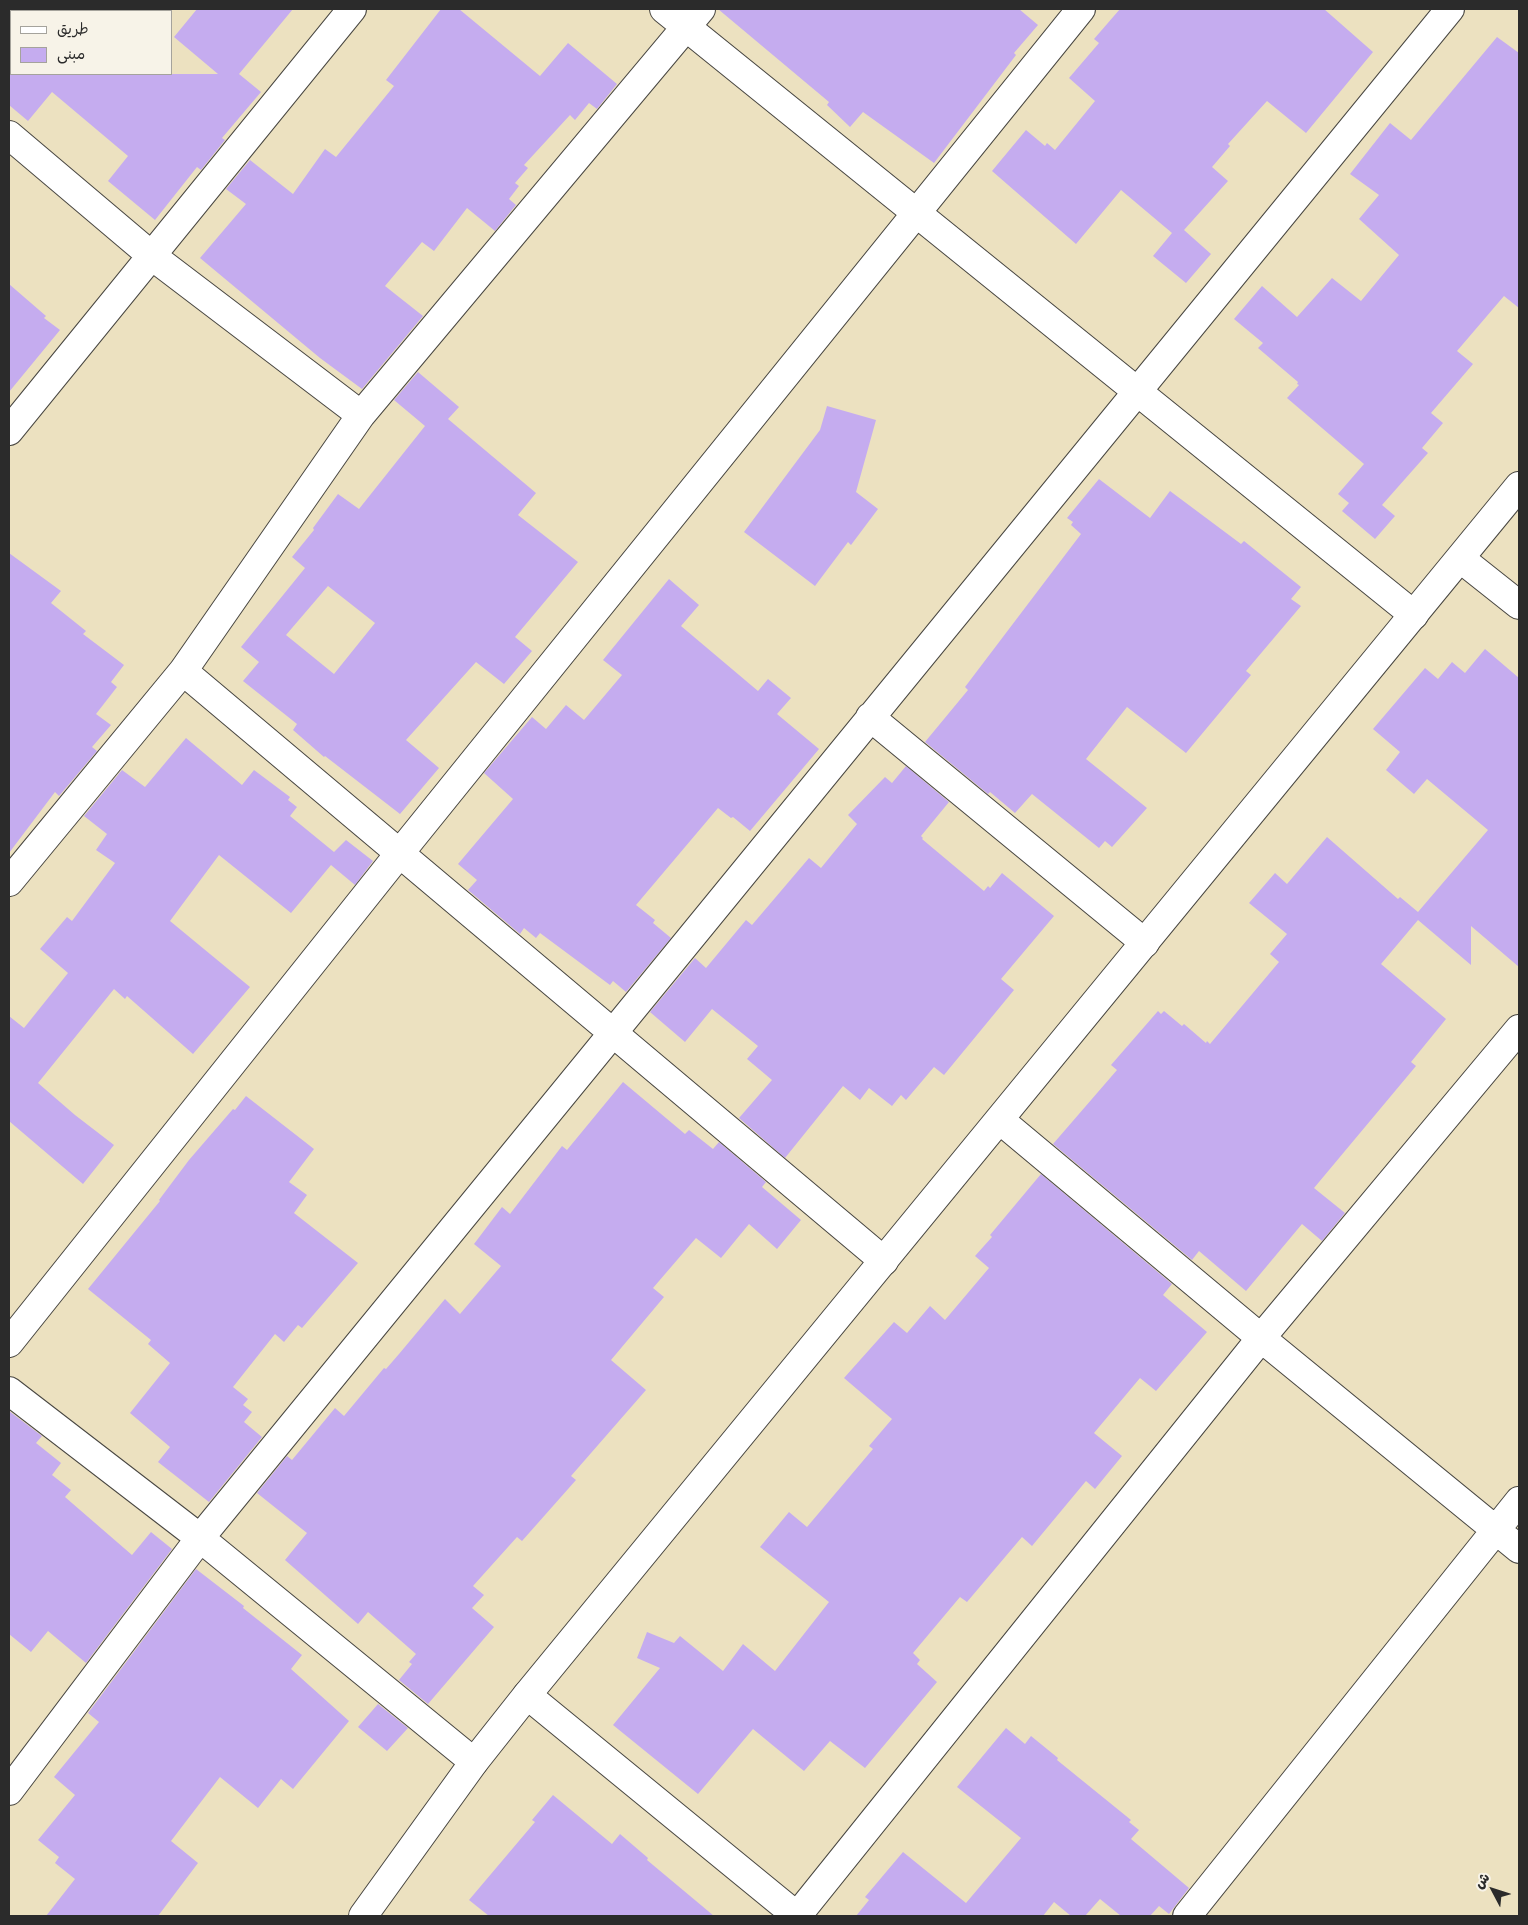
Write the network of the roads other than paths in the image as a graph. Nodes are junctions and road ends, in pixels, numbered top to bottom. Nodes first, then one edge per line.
1 (352, 9) edge
2 (664, 9) edge
3 (1081, 9) edge
4 (1450, 9) edge
5 (694, 18) edge
6 (9, 135) edge
7 (917, 214) junction
8 (152, 256) junction
9 (1137, 391) junction
10 (362, 415) junction
11 (9, 432) edge
12 (1519, 486) edge
13 (1461, 559) junction
14 (1519, 605) edge
15 (1414, 615) junction
16 (183, 671) junction
17 (870, 717) junction
18 (399, 854) junction
19 (9, 882) edge
20 (1145, 943) junction
21 (1519, 1029) edge
22 (613, 1033) junction
23 (1000, 1120) junction
24 (884, 1261) junction
25 (1262, 1338) junction
26 (9, 1343) edge
27 (9, 1391) edge
28 (1519, 1501) edge
29 (1496, 1530) junction
30 (200, 1538) junction
31 (1519, 1549) edge
32 (528, 1695) junction
33 (474, 1762) junction
34 (9, 1792) edge
35 (363, 1916) edge
36 (797, 1916) edge
37 (1187, 1916) edge

1 - 8 street
2 - 5 street
3 - 7 street
4 - 9 street
5 - 7 street
5 - 10 street
6 - 8 street
7 - 9 street
7 - 18 street
8 - 10 street
8 - 11 street
9 - 15 street
9 - 17 street
10 - 16 street
12 - 13 street
13 - 14 street
13 - 15 street
15 - 20 street
16 - 18 street
16 - 19 street
17 - 20 street
17 - 22 street
18 - 22 street
18 - 26 street
20 - 23 street
21 - 25 street
22 - 24 street
22 - 30 street
23 - 24 street
23 - 25 street
24 - 32 street
25 - 29 street
25 - 36 street
27 - 30 street
28 - 29 street
29 - 31 street
29 - 37 street
30 - 33 street
30 - 34 street
32 - 33 street
32 - 36 street
33 - 35 street

